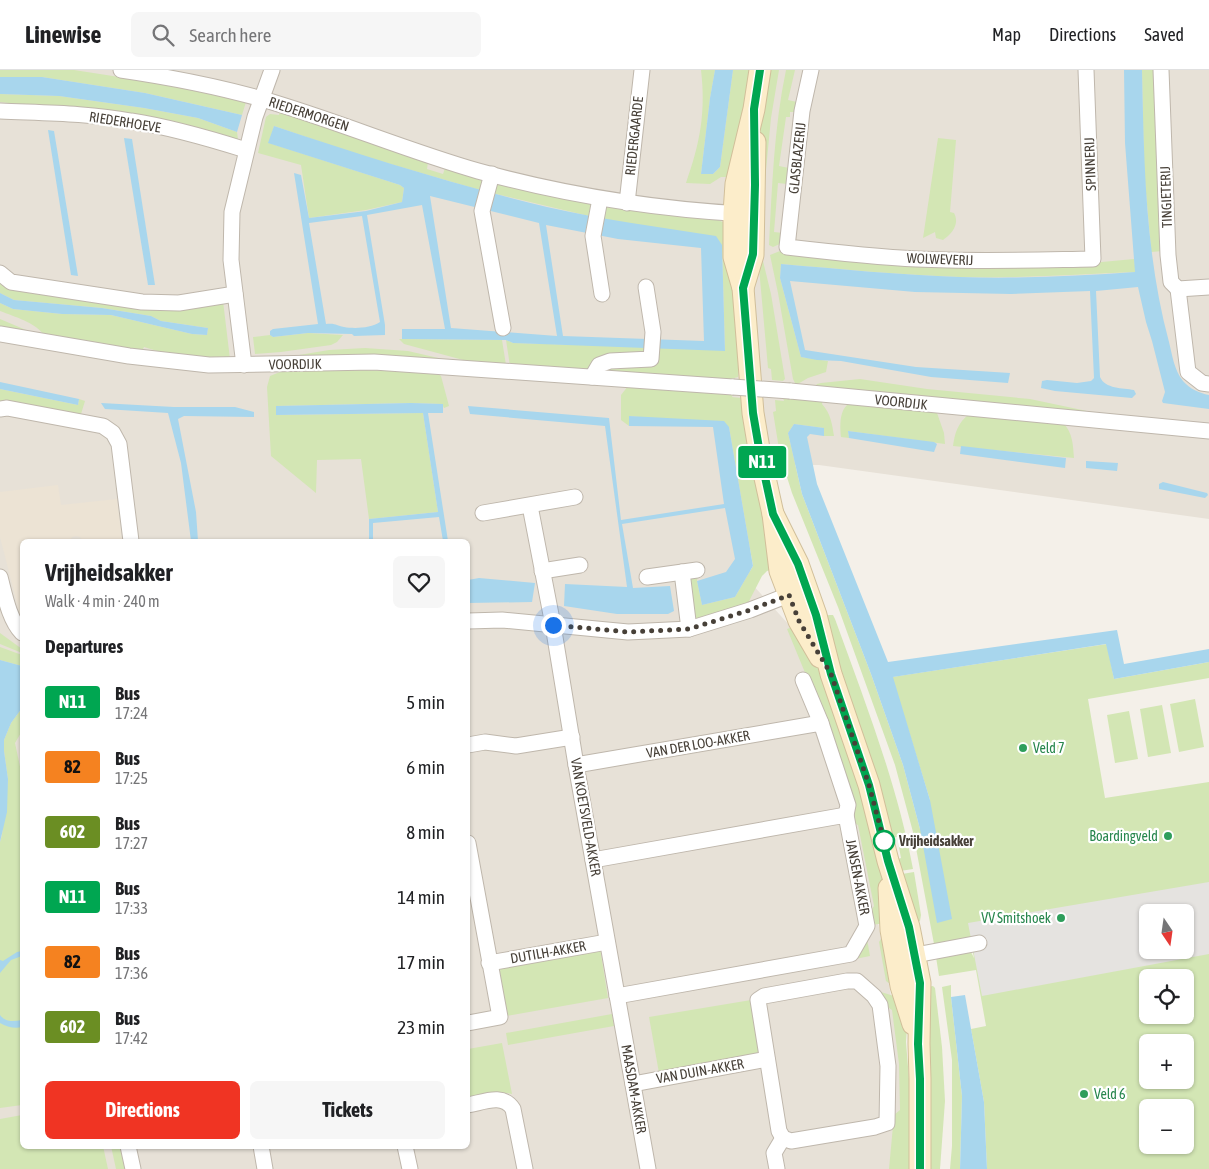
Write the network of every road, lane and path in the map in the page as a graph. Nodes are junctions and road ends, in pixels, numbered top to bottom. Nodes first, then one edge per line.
1 (121, 70) edge
2 (272, 70) edge
3 (642, 70) edge
4 (760, 70) edge
5 (811, 70) edge
6 (1086, 70) edge
7 (1161, 70) edge
8 (263, 99) junction
9 (0, 111) edge
10 (246, 150) junction
11 (491, 180) junction
12 (627, 202) junction
13 (599, 206) junction
14 (744, 214) junction
15 (787, 247) joint
16 (1092, 259) joint
17 (0, 273) edge
18 (646, 287) dead end
19 (1209, 287) edge
20 (1178, 289) junction
21 (236, 294) junction
22 (602, 294) dead end
23 (504, 328) dead end
24 (0, 334) edge
25 (244, 364) junction
26 (592, 377) junction
27 (1209, 384) edge
28 (0, 410) edge
29 (1209, 431) edge
30 (575, 498) dead end
31 (530, 506) junction
32 (483, 513) dead end
33 (130, 539) edge
34 (580, 565) dead end
35 (697, 570) dead end
36 (542, 571) junction
37 (682, 572) junction
38 (0, 577) edge
39 (647, 577) dead end
40 (798, 591) junction
41 (470, 621) edge
42 (553, 625) junction
43 (689, 629) junction
44 (20, 631) edge
45 (804, 680) dead end
46 (820, 723) junction
47 (572, 737) junction
48 (470, 745) edge
49 (576, 765) junction
50 (846, 814) junction
51 (470, 854) edge
52 (593, 860) junction
53 (607, 942) junction
54 (979, 943) dead end
55 (905, 956) junction
56 (490, 963) junction
57 (618, 1003) junction
58 (470, 1023) edge
59 (767, 1059) junction
60 (633, 1084) junction
61 (470, 1104) edge
62 (783, 1138) junction
63 (129, 1149) edge
64 (262, 1149) edge
65 (407, 1149) edge
66 (133, 1169) edge
67 (265, 1169) edge
68 (410, 1169) edge
69 (525, 1169) edge
70 (648, 1169) edge
71 (776, 1169) edge
72 (920, 1169) edge

1 - 8 street, RIEDERMORGEN
2 - 8 street
3 - 12 street, RIEDERGAARDE
4 - 14 street
5 - 15 street, GLASBLAZERIJ
6 - 16 street, SPINNERIJ
7 - 20 street, TINGIETERIJ
8 - 10 street
8 - 11 street, RIEDERMORGEN
9 - 10 street, RIEDERHOEVE
10 - 21 street
11 - 13 street, RIEDERMORGEN
11 - 23 street
12 - 13 street, RIEDERMORGEN
12 - 14 street, RIEDERMORGEN
13 - 22 street
14 - 40 street
15 - 16 street, WOLWEVERIJ
17 - 21 street
18 - 26 street
19 - 20 street
20 - 27 street, TINGIETERIJ
21 - 25 street
24 - 25 street, VOORDIJK
25 - 26 street, VOORDIJK
26 - 29 street, VOORDIJK, bridge
28 - 33 street
30 - 31 street
31 - 32 street
31 - 36 street, VAN KOETSVELD-AKKER
34 - 36 street
35 - 37 street
36 - 42 street, VAN KOETSVELD-AKKER
37 - 39 street
37 - 43 street
38 - 44 street
40 - 43 street
40 - 55 street
41 - 42 street
42 - 43 street
42 - 47 street, VAN KOETSVELD-AKKER
45 - 46 street
46 - 49 street, VAN DER LOO-AKKER
46 - 50 street
47 - 48 street
47 - 49 street, VAN KOETSVELD-AKKER
49 - 52 street, VAN KOETSVELD-AKKER
50 - 52 street
50 - 57 street, JANSEN-AKKER
51 - 56 street
52 - 53 street, VAN KOETSVELD-AKKER
53 - 56 street, DUTILH-AKKER
53 - 57 street, VAN KOETSVELD-AKKER
54 - 55 street
55 - 72 street
56 - 58 street
57 - 60 street, MAASDAM-AKKER
59 - 60 street, VAN DUIN-AKKER
59 - 62 street
59 - 62 street
60 - 70 street, MAASDAM-AKKER
61 - 69 street
62 - 71 street
63 - 66 street
64 - 67 street
65 - 68 street

